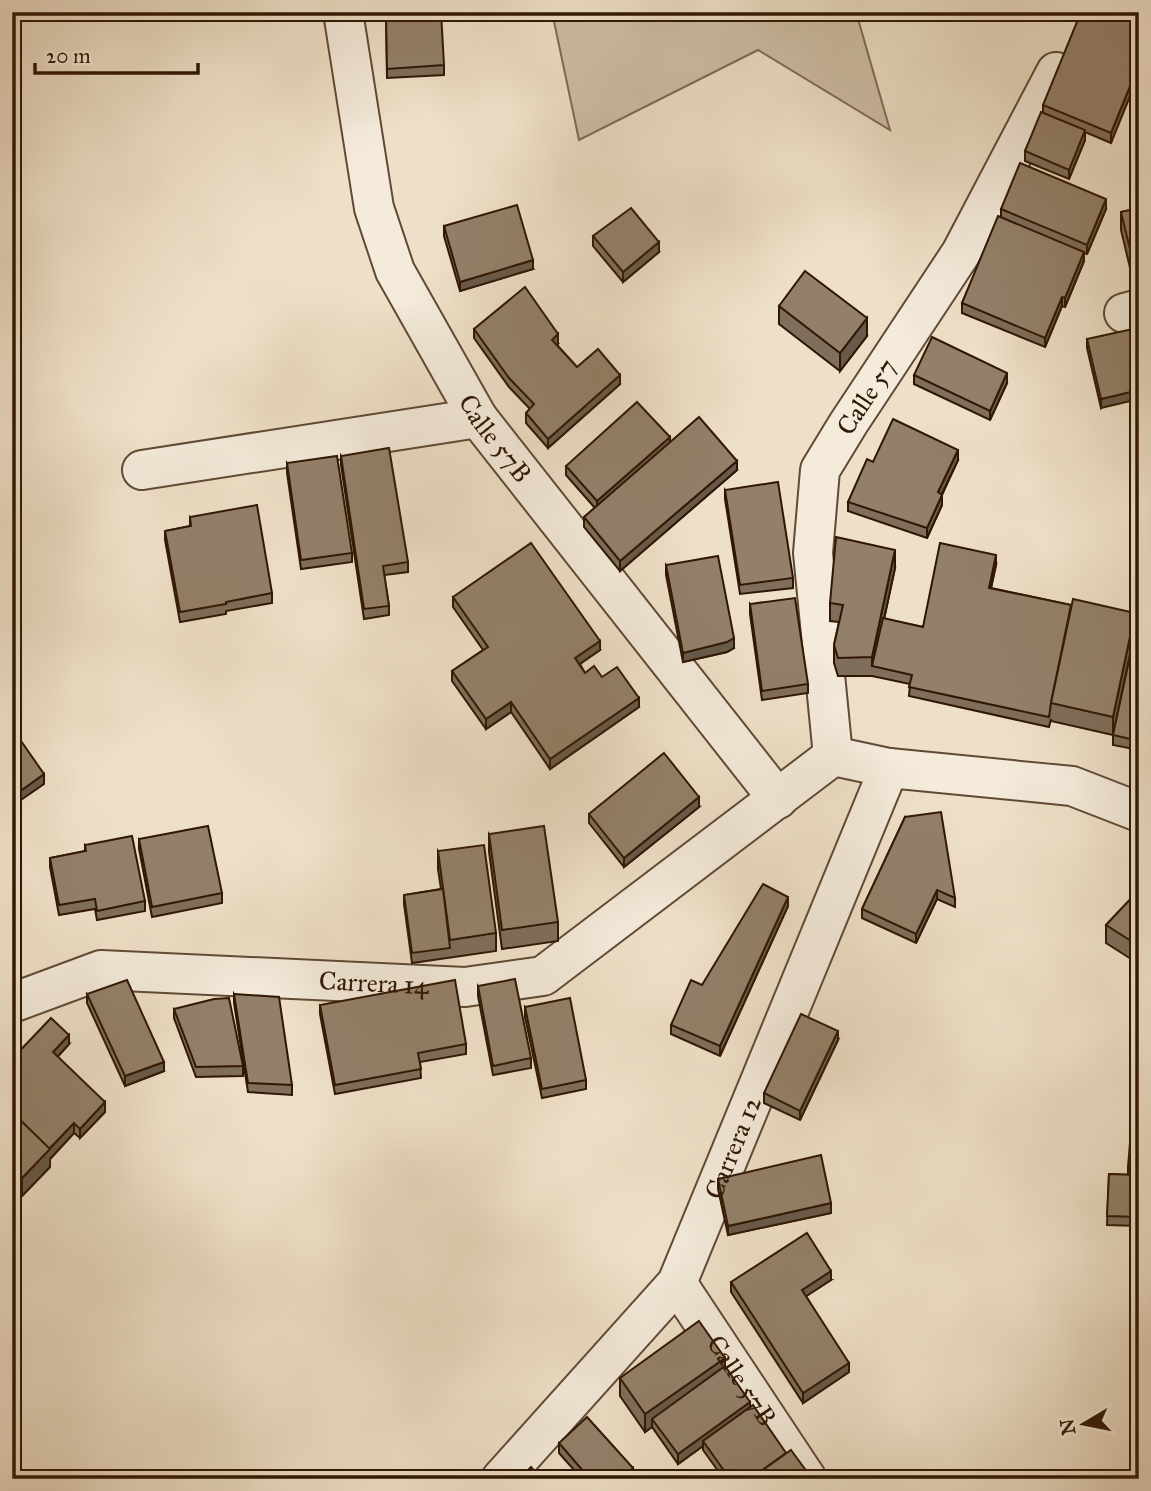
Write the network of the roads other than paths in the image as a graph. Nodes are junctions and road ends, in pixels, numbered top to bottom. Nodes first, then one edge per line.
1 (343, 12) edge
2 (1056, 72) edge
3 (478, 418) junction
4 (142, 470) dead end
5 (833, 757) junction
6 (889, 768) junction
7 (778, 799) junction
8 (1139, 812) edge
9 (12, 1003) edge
10 (677, 1283) junction
11 (501, 1479) edge
12 (807, 1479) edge

1 - 3 street, Calle 57B
2 - 5 street, Calle 57
3 - 4 street
3 - 7 street, Calle 57B
5 - 6 street
5 - 7 street, Carrera 14
6 - 8 street
6 - 10 street, Carrera 12
7 - 9 street, Carrera 14
10 - 11 street, Carrera 12
10 - 12 street, Calle 57B

